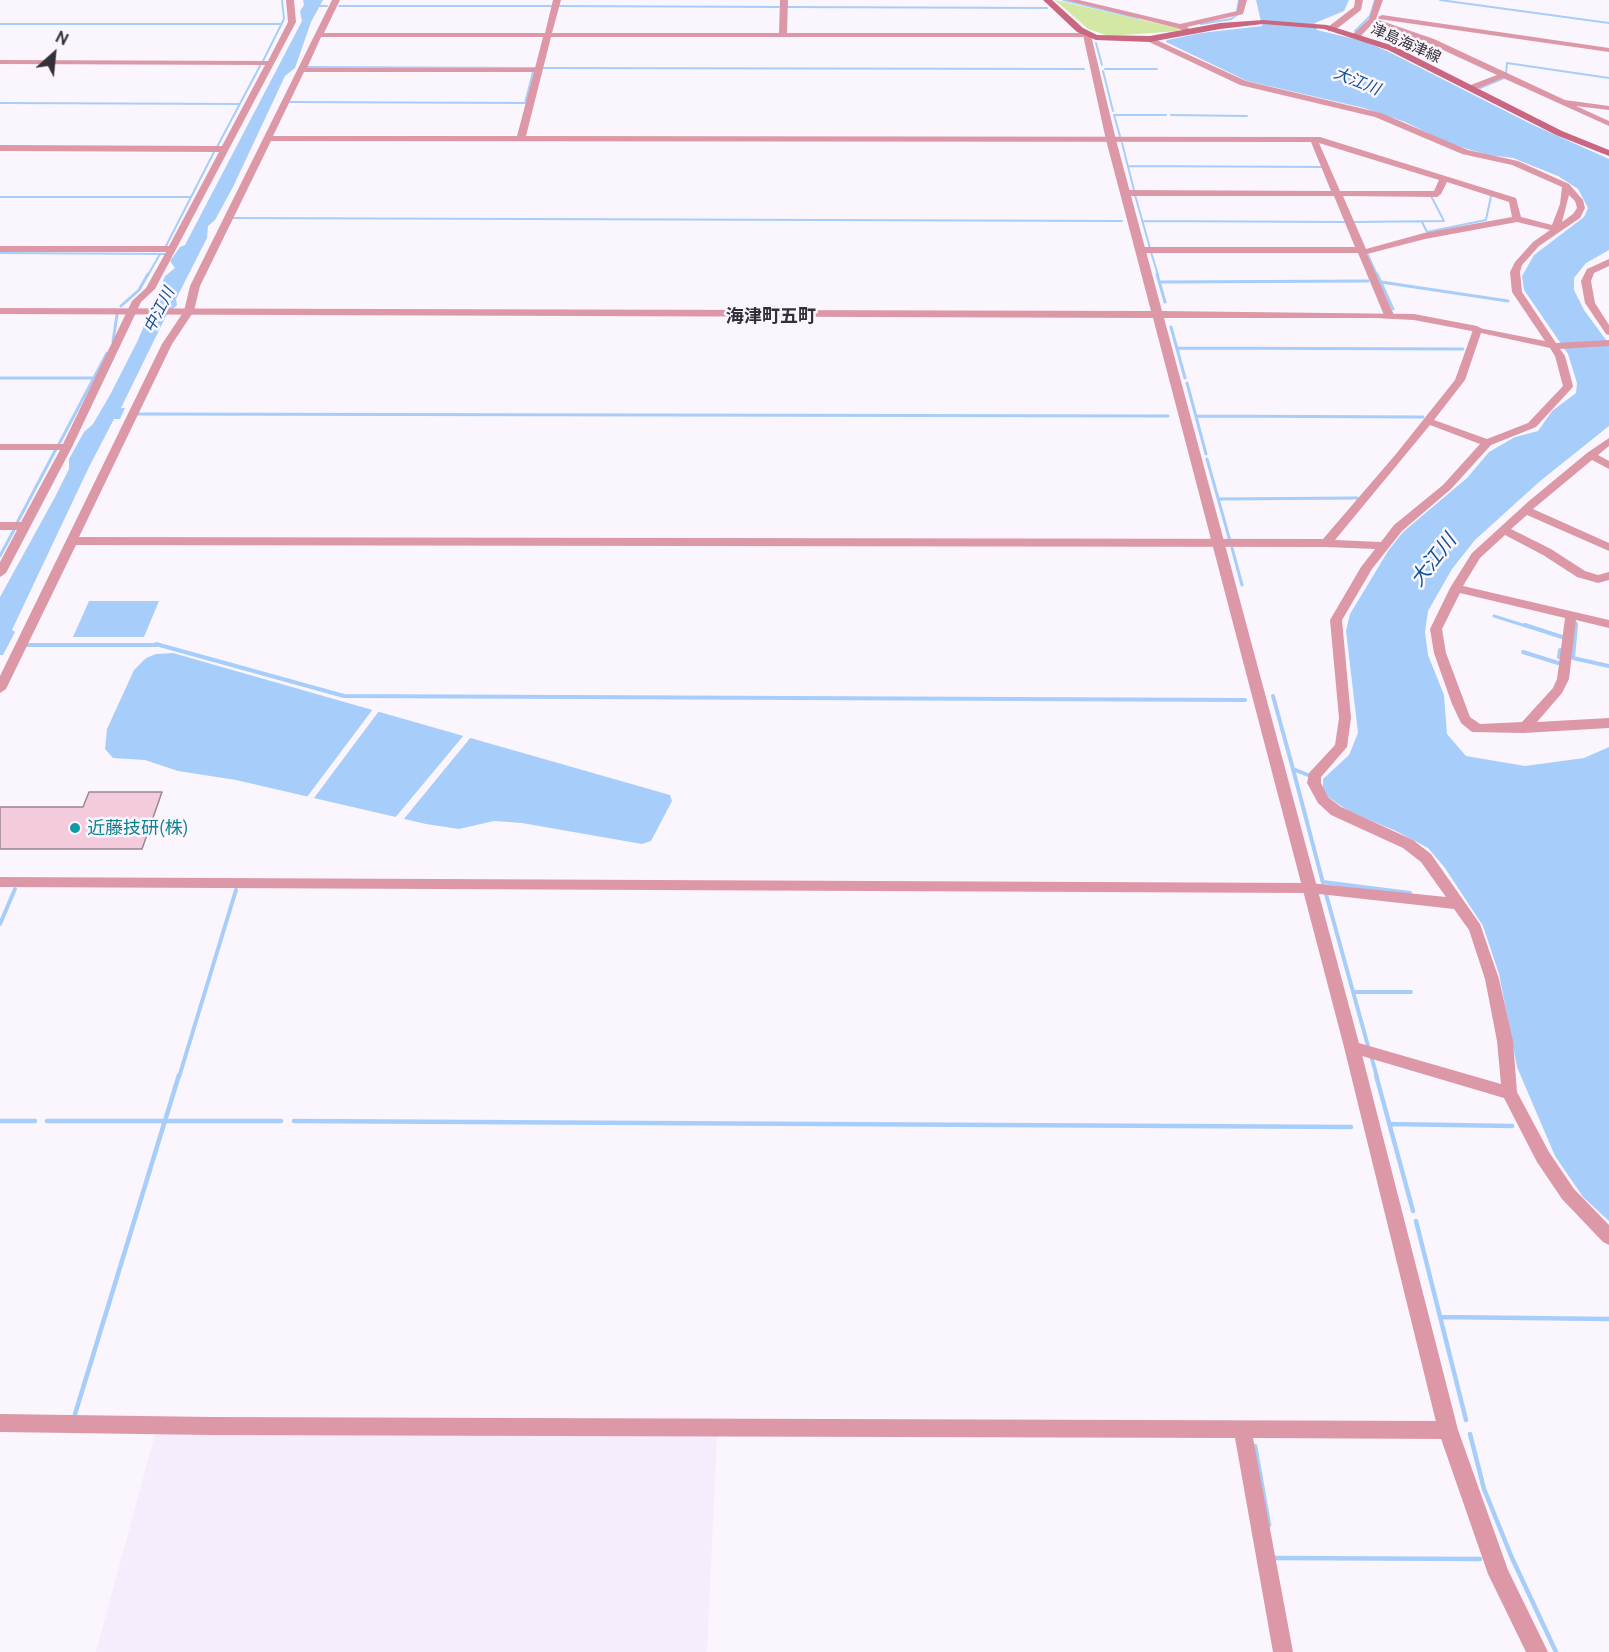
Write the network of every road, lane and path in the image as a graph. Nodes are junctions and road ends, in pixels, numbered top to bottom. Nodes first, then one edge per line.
1 (290, 0) edge
2 (336, 0) edge
3 (557, 0) edge
4 (784, 0) edge
5 (1047, 0) edge
6 (1070, 0) edge
7 (1243, 0) edge
8 (1359, 0) edge
9 (1379, 0) edge
10 (1373, 18) junction
11 (1180, 26) junction
12 (1327, 28) junction
13 (1190, 32) junction
14 (319, 35) junction
15 (1088, 35) junction
16 (548, 36) junction
17 (783, 36) junction
18 (1356, 36) junction
19 (1150, 39) junction
20 (1609, 50) edge
21 (0, 62) edge
22 (270, 63) junction
23 (303, 70) junction
24 (539, 70) junction
25 (1503, 75) junction
26 (1471, 88) junction
27 (1554, 100) junction
28 (1609, 108) edge
29 (1609, 124) edge
30 (267, 138) junction
31 (521, 138) junction
32 (1111, 140) junction
33 (1314, 140) junction
34 (0, 148) edge
35 (225, 149) junction
36 (1609, 153) edge
37 (1444, 178) junction
38 (1566, 186) junction
39 (1125, 193) junction
40 (1336, 194) junction
41 (1517, 219) junction
42 (1555, 229) junction
43 (0, 249) edge
44 (171, 249) junction
45 (1140, 250) junction
46 (1363, 251) junction
47 (1609, 261) edge
48 (0, 311) edge
49 (185, 311) junction
50 (131, 312) junction
51 (1157, 314) junction
52 (1389, 315) junction
53 (1477, 329) junction
54 (1609, 332) edge
55 (1609, 342) edge
56 (1556, 346) junction
57 (1428, 421) junction
58 (1609, 441) edge
59 (1487, 443) junction
60 (0, 447) edge
61 (67, 447) junction
62 (1591, 454) junction
63 (1609, 466) edge
64 (1525, 510) junction
65 (0, 526) edge
66 (24, 526) junction
67 (1504, 530) junction
68 (71, 541) junction
69 (1326, 543) junction
70 (1218, 545) junction
71 (1382, 546) junction
72 (1609, 547) edge
73 (0, 573) edge
74 (1609, 576) edge
75 (1456, 588) junction
76 (1571, 615) junction
77 (1609, 624) edge
78 (0, 689) edge
79 (1609, 723) edge
80 (1524, 728) junction
81 (0, 882) edge
82 (1310, 888) junction
83 (1457, 904) junction
84 (1352, 1047) junction
85 (1509, 1093) junction
86 (1609, 1237) edge
87 (0, 1423) edge
88 (1448, 1430) junction
89 (1243, 1431) junction
90 (1283, 1652) edge
91 (1536, 1652) edge

1 - 22 street
2 - 14 street
3 - 16 street
4 - 17 street
5 - 15 main road
6 - 11 street
7 - 11 street
8 - 12 street
9 - 10 street
10 - 18 street
10 - 20 street
10 - 25 street
11 - 13 street
12 - 13 main road, 津島海津線
12 - 18 main road, 津島海津線
13 - 19 main road, 津島海津線
14 - 16 street
14 - 23 street
15 - 17 street
15 - 19 main road, 津島海津線
15 - 32 street
16 - 17 street
16 - 24 street
18 - 26 main road, 津島海津線
19 - 38 street
21 - 22 street
22 - 35 street
23 - 24 street
23 - 30 street
24 - 31 street
25 - 26 street
25 - 27 street
26 - 36 main road, 津島海津線
27 - 28 street
27 - 29 street
30 - 31 street
30 - 49 street
31 - 32 street
32 - 33 street
32 - 39 street
33 - 37 street
33 - 40 street
34 - 35 street
35 - 44 street
37 - 40 street
37 - 41 street
38 - 42 street
38 - 42 street
39 - 40 street
39 - 45 street
40 - 46 street
41 - 42 street
41 - 46 street
42 - 56 street
43 - 44 street
44 - 50 street
45 - 46 street
45 - 51 street
46 - 52 street
47 - 54 street
48 - 50 street
49 - 50 street
49 - 51 street
49 - 68 street
50 - 61 street
51 - 52 street
51 - 70 street
52 - 53 street
53 - 56 street
53 - 57 street
55 - 56 street
56 - 59 street
57 - 59 street
57 - 69 street
58 - 62 street
59 - 71 street
60 - 61 street
61 - 66 street
62 - 63 street
62 - 64 street
64 - 67 street
64 - 72 street
65 - 66 street
66 - 73 street
67 - 74 street
67 - 75 street
68 - 70 street
68 - 78 street
69 - 70 street
69 - 71 street
70 - 82 street
71 - 83 street
75 - 76 street
75 - 80 street
76 - 77 street
76 - 80 street
79 - 80 street
81 - 82 street
82 - 83 street
82 - 84 street
83 - 85 street
84 - 85 street
84 - 88 street
85 - 86 street
87 - 89 street
88 - 89 street
88 - 91 street
89 - 90 street

